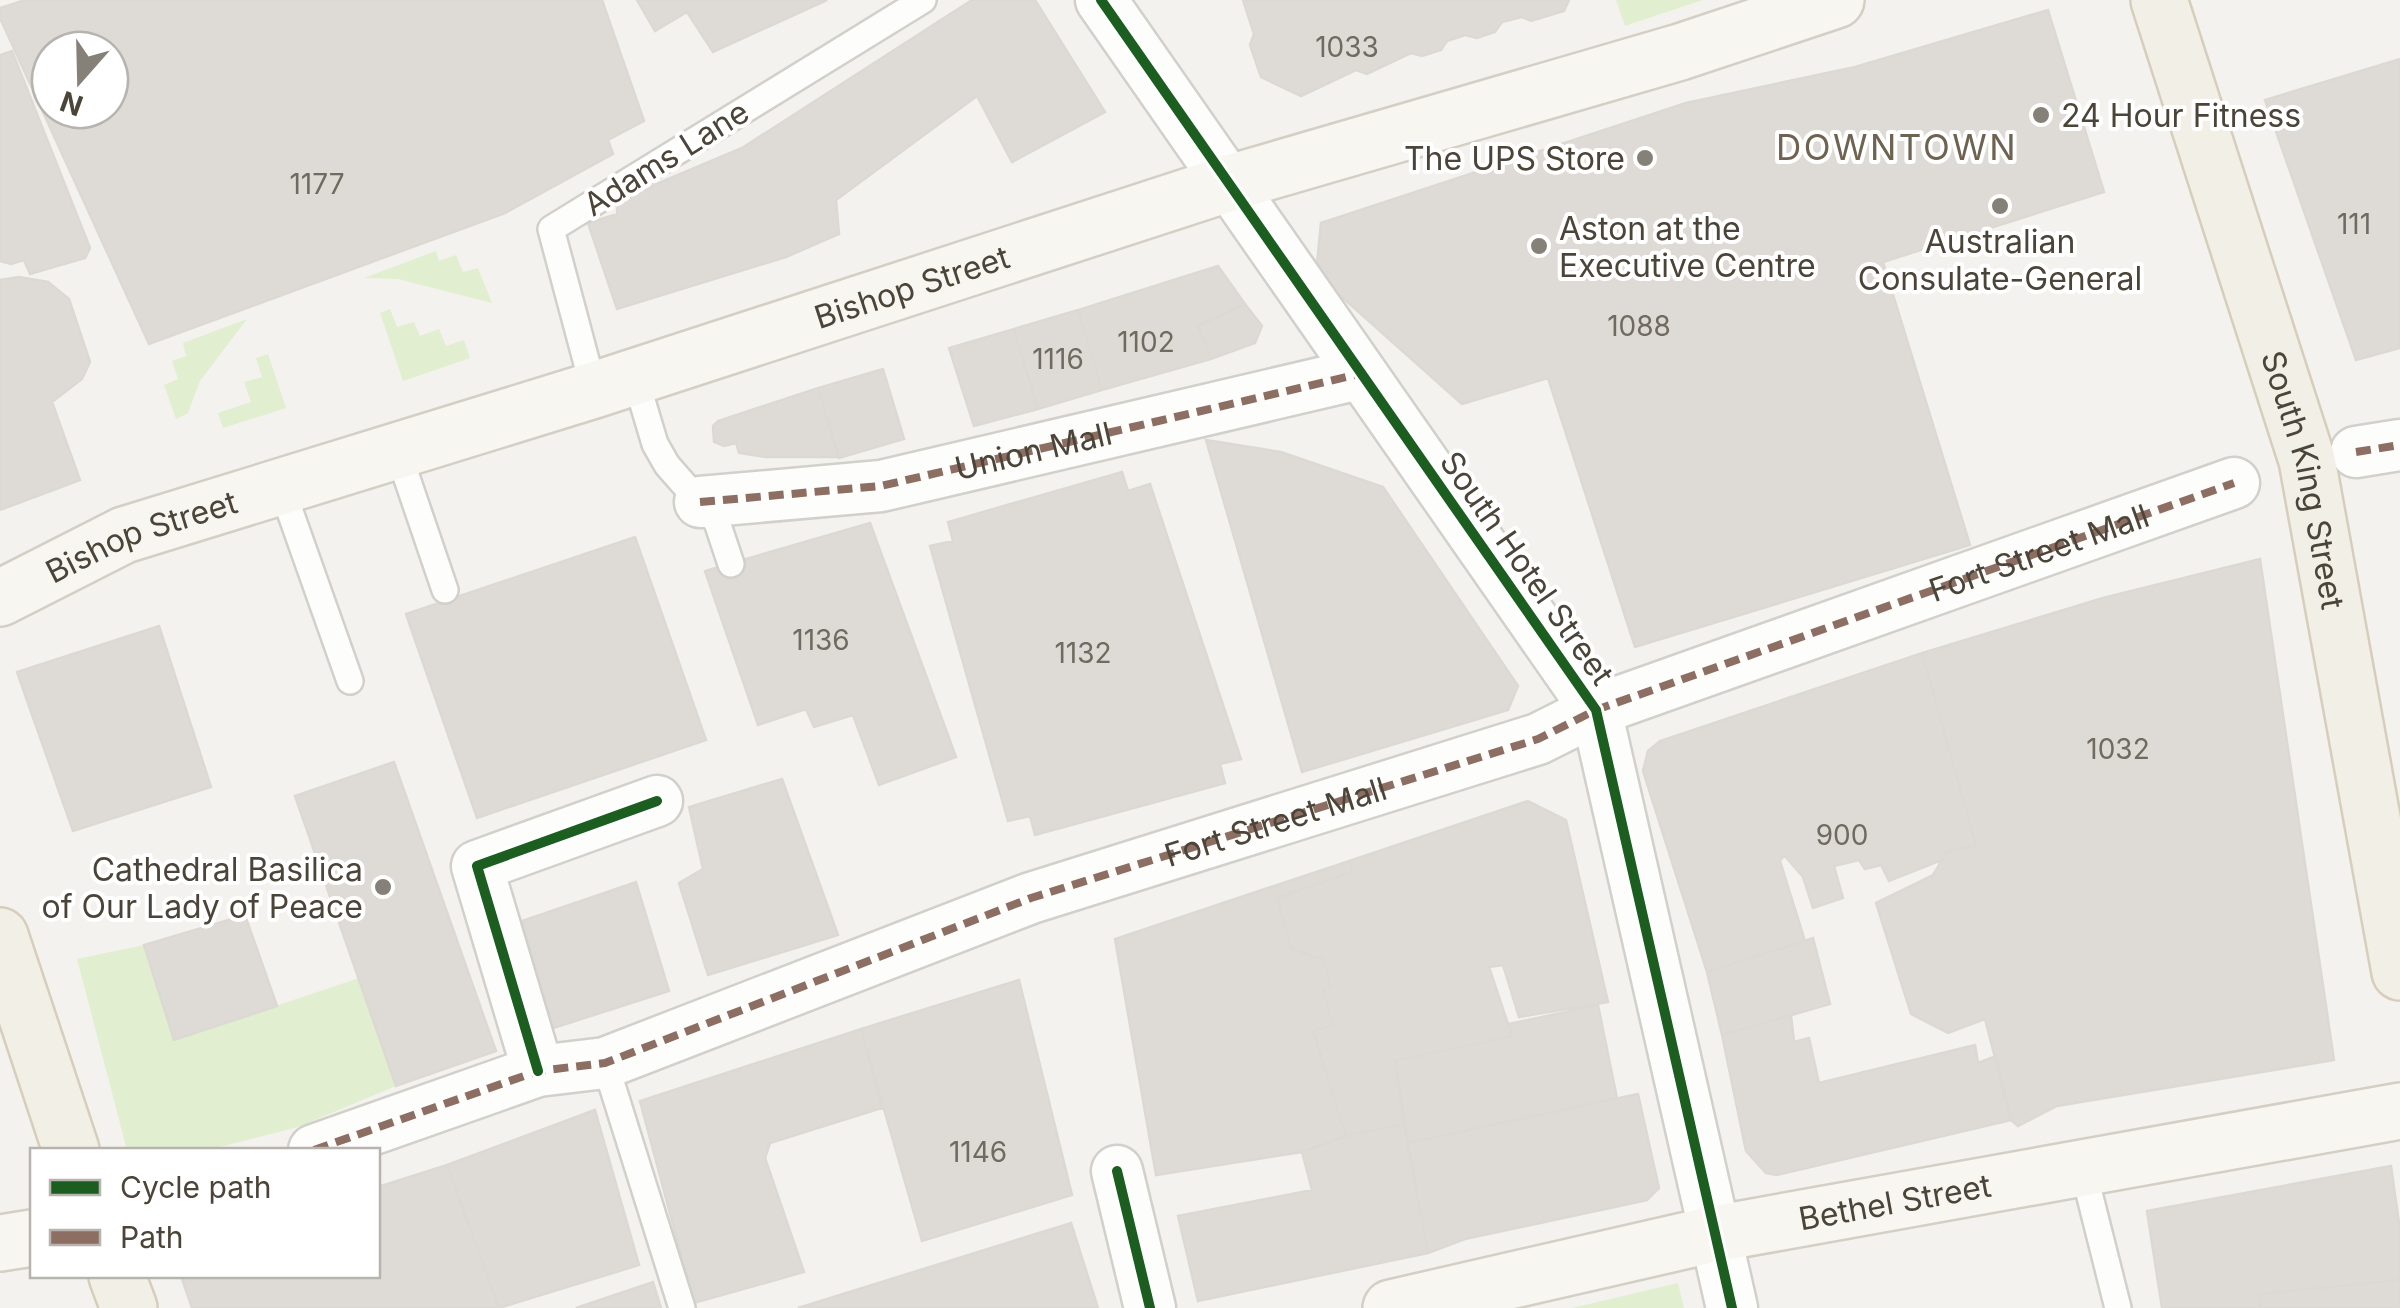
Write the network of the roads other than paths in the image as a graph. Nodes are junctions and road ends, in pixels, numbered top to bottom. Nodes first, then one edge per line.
1 (923, 0) edge
2 (1101, 0) edge
3 (1836, 0) edge
4 (2159, 0) edge
5 (1230, 183) junction
6 (1359, 374) junction
7 (615, 384) junction
8 (398, 452) junction
9 (2234, 483) dead end
10 (282, 489) junction
11 (700, 502) junction
12 (732, 564) dead end
13 (445, 590) dead end
14 (0, 598) edge
15 (350, 681) dead end
16 (1596, 710) junction
17 (657, 801) dead end
18 (0, 936) edge
19 (2400, 972) edge
20 (605, 1063) junction
21 (538, 1071) junction
22 (2400, 1111) edge
23 (70, 1148) edge
24 (320, 1148) edge
25 (2082, 1165) junction
26 (1116, 1172) dead end
27 (1714, 1234) junction
28 (30, 1238) edge
29 (0, 1243) edge
30 (117, 1278) edge
31 (130, 1308) edge
32 (682, 1308) edge
33 (1150, 1308) edge
34 (1391, 1308) edge
35 (1732, 1308) edge
36 (2118, 1308) edge

1 - 7 lane, Adams Lane
2 - 5 street, South Hotel Street
3 - 5 main road, Bishop Street
4 - 19 main road, South King Street
5 - 6 street, South Hotel Street
5 - 7 main road, Bishop Street
6 - 11 street, Union Mall
6 - 16 street, South Hotel Street
7 - 8 main road, Bishop Street
7 - 11 lane
8 - 10 main road, Bishop Street
8 - 13 lane
9 - 16 street, Fort Street Mall
10 - 14 main road, Bishop Street
10 - 15 lane
11 - 12 lane
16 - 20 street, Fort Street Mall
16 - 27 street, South Hotel Street
17 - 21 street
18 - 23 main road
20 - 21 street, Fort Street Mall
20 - 32 lane
21 - 24 street, Fort Street Mall
22 - 25 main road, Bethel Street
25 - 27 main road, Bethel Street
25 - 36 lane
26 - 33 street
27 - 34 main road, Bethel Street
27 - 35 street, South Hotel Street
28 - 29 main road
30 - 31 main road

